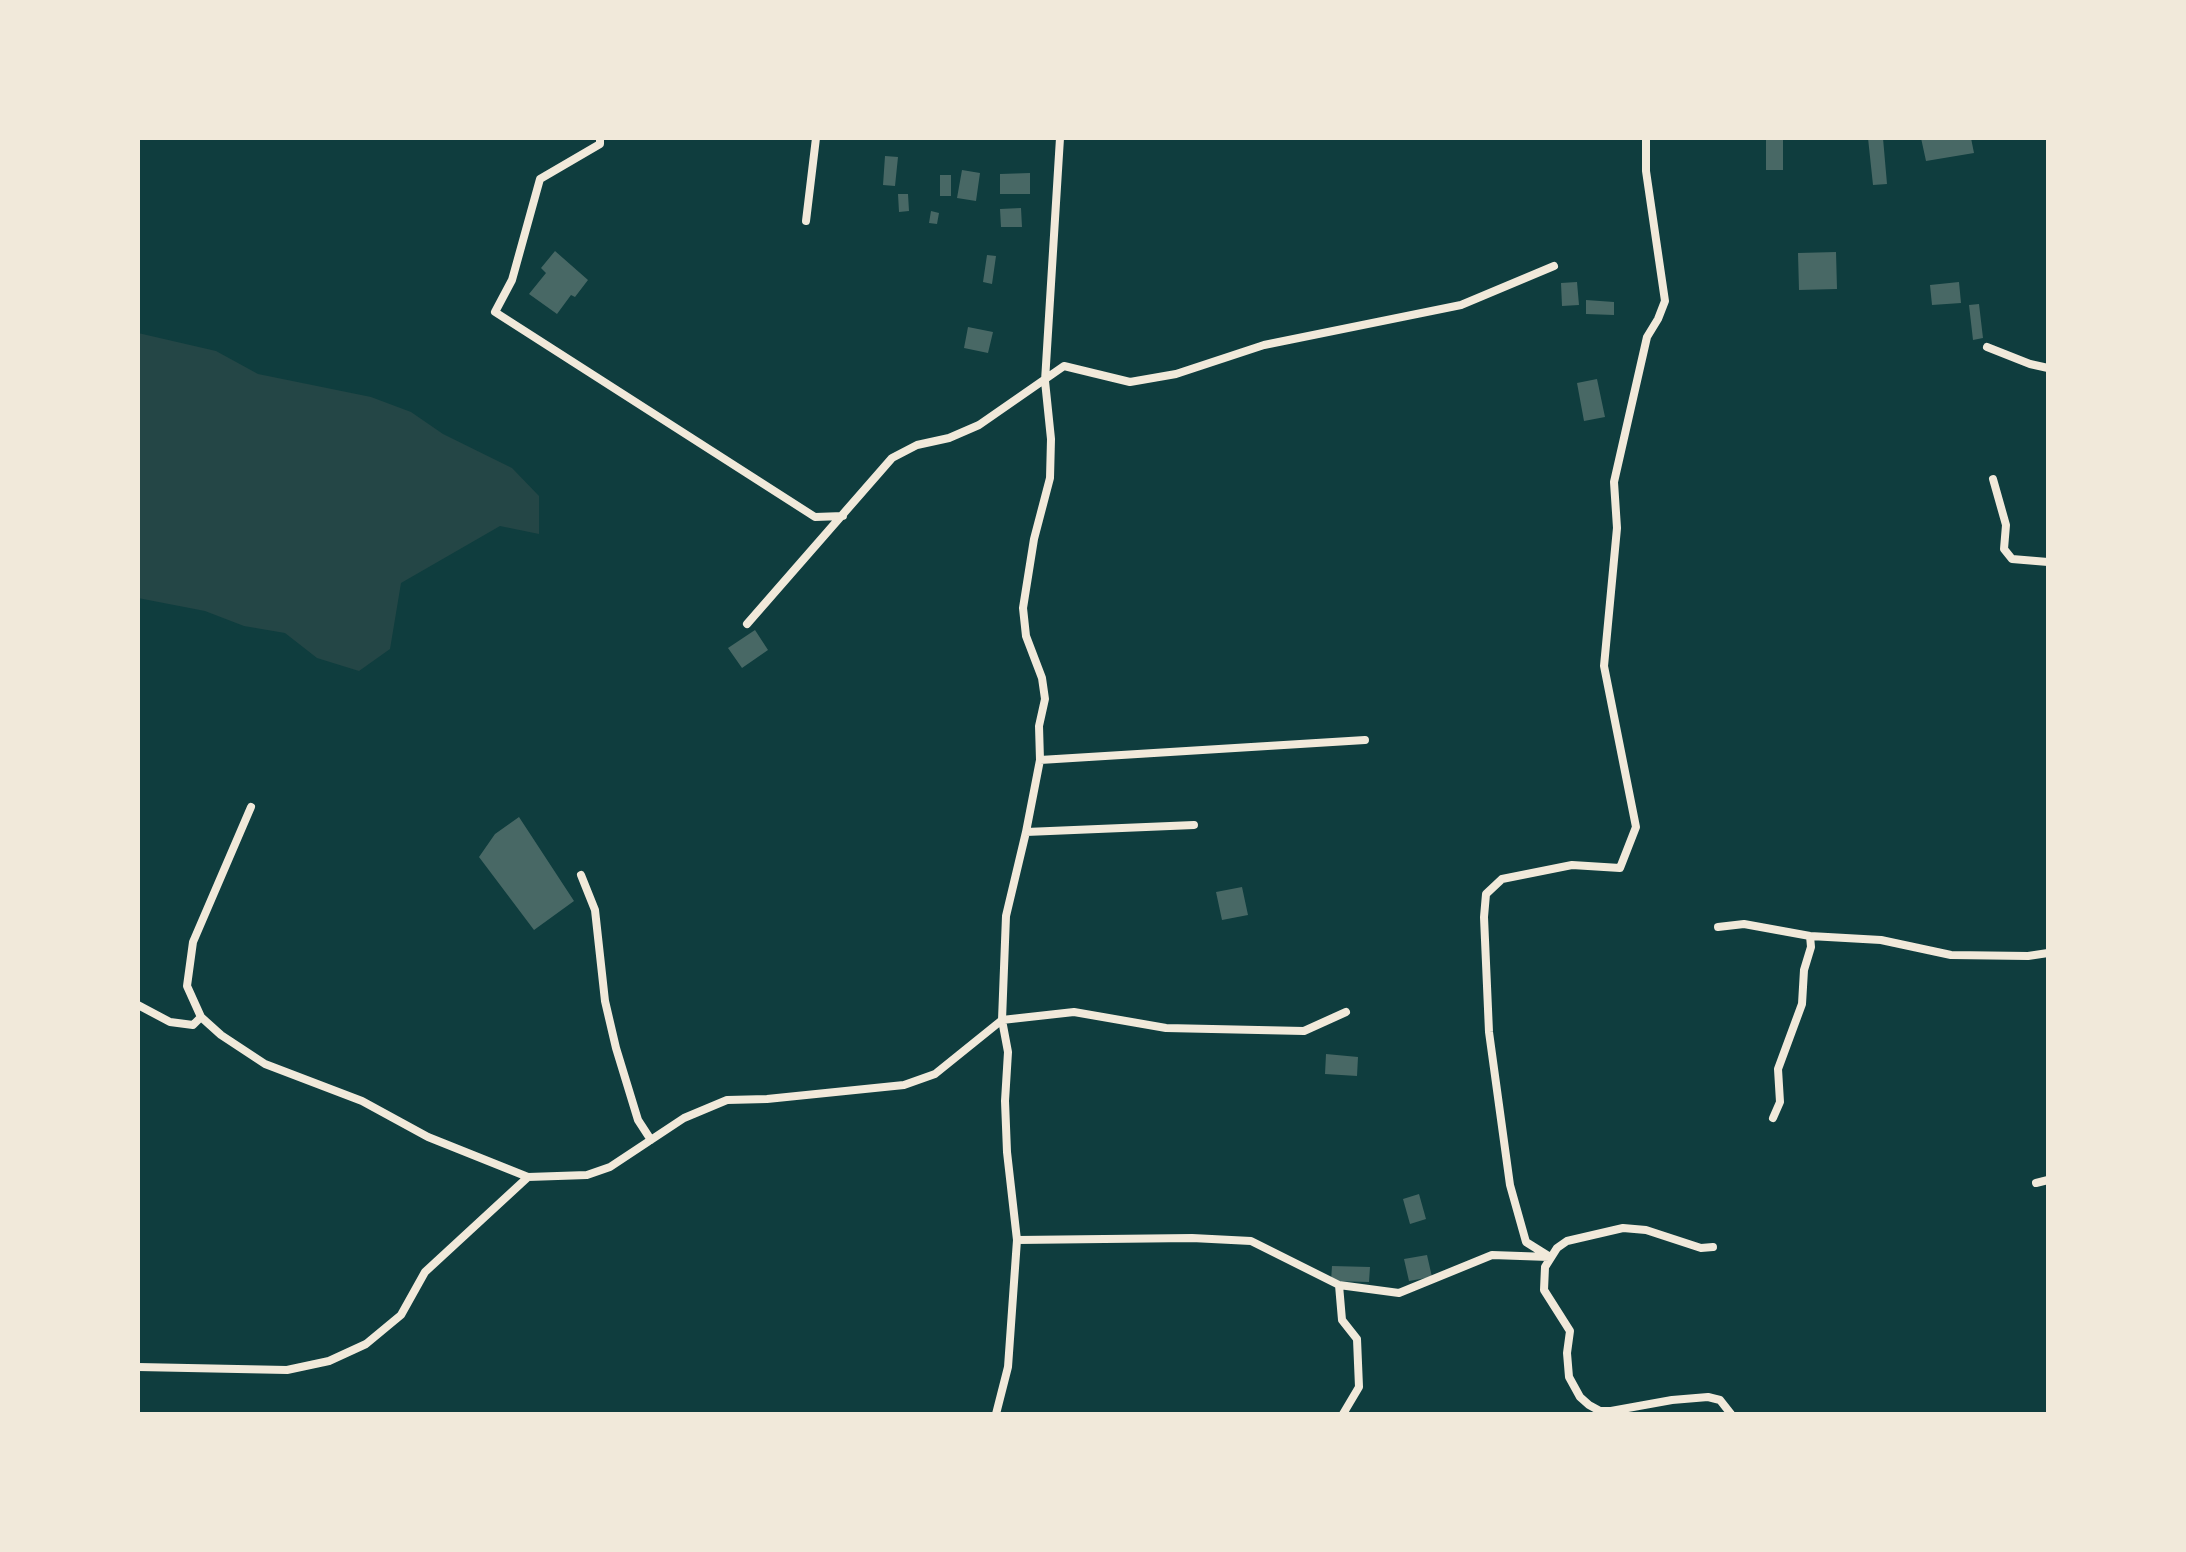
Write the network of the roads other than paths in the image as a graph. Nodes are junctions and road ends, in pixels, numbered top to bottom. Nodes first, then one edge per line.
1 (600, 138) edge
2 (816, 138) edge
3 (1060, 138) edge
4 (1646, 138) edge
5 (806, 221) dead end
6 (1554, 266) dead end
7 (1987, 347) dead end
8 (2048, 368) edge
9 (1045, 381) junction
10 (1993, 479) dead end
11 (843, 516) junction
12 (2048, 562) edge
13 (747, 624) dead end
14 (1365, 740) dead end
15 (1040, 760) junction
16 (251, 807) dead end
17 (1194, 825) dead end
18 (1026, 832) junction
19 (581, 875) dead end
20 (1718, 927) dead end
21 (1810, 936) junction
22 (2048, 953) edge
23 (138, 1005) edge
24 (1346, 1012) dead end
25 (201, 1017) junction
26 (1002, 1020) junction
27 (1773, 1118) dead end
28 (651, 1140) junction
29 (528, 1177) junction
30 (2048, 1180) edge
31 (2036, 1183) dead end
32 (1017, 1240) junction
33 (1713, 1247) dead end
34 (1550, 1257) junction
35 (1339, 1285) junction
36 (138, 1367) edge
37 (996, 1414) edge
38 (1343, 1414) edge
39 (1731, 1414) edge

1 - 11 street
2 - 5 street
3 - 9 street
4 - 34 street
6 - 9 street
7 - 8 street
9 - 11 street
9 - 15 street
10 - 12 street
11 - 13 street
14 - 15 street
15 - 18 street
16 - 25 street
17 - 18 street
18 - 26 street
19 - 28 street
20 - 21 street
21 - 22 street
21 - 27 street
23 - 25 street
24 - 26 street
25 - 29 street
26 - 28 street
26 - 32 street
28 - 29 street
29 - 36 street
30 - 31 street
32 - 35 street
32 - 37 street
33 - 34 street
34 - 35 street
34 - 39 street
35 - 38 street

